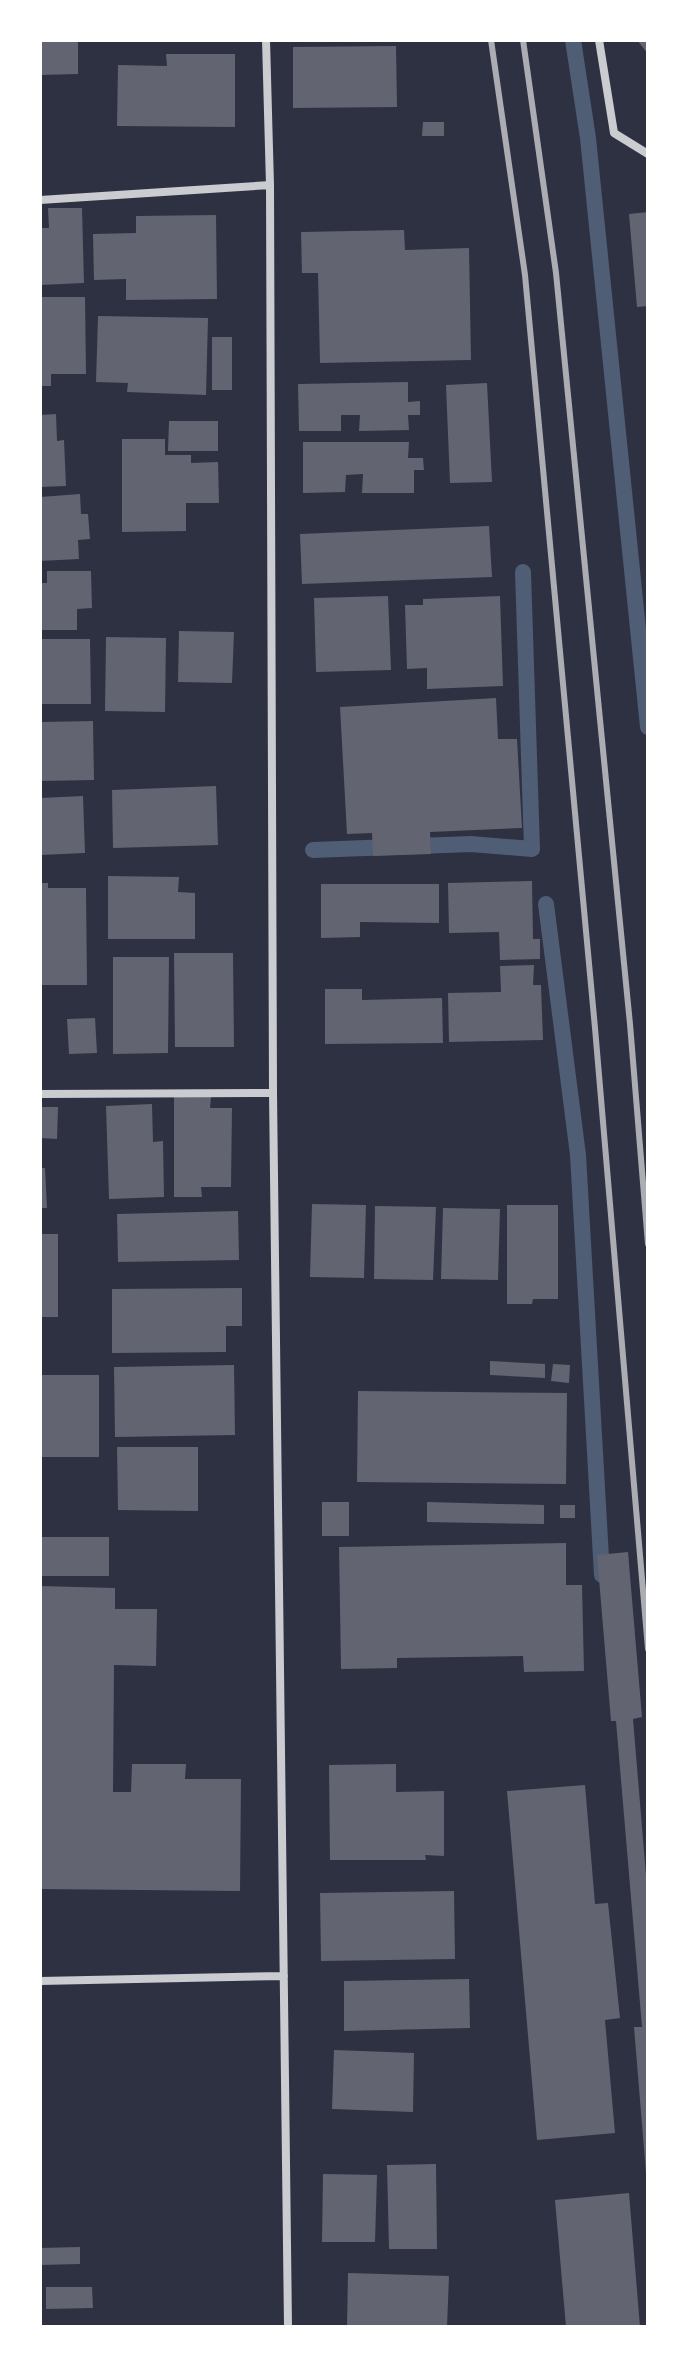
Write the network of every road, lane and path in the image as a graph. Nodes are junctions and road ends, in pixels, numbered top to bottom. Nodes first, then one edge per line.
1 (266, 40) edge
2 (599, 40) edge
3 (648, 154) edge
4 (270, 185) junction
5 (40, 200) edge
6 (273, 1093) junction
7 (40, 1094) edge
8 (284, 1976) junction
9 (40, 1981) edge
10 (288, 2327) edge

1 - 4 street
2 - 3 street
4 - 5 street
4 - 6 street
6 - 7 street
6 - 8 street
8 - 9 street
8 - 10 street

